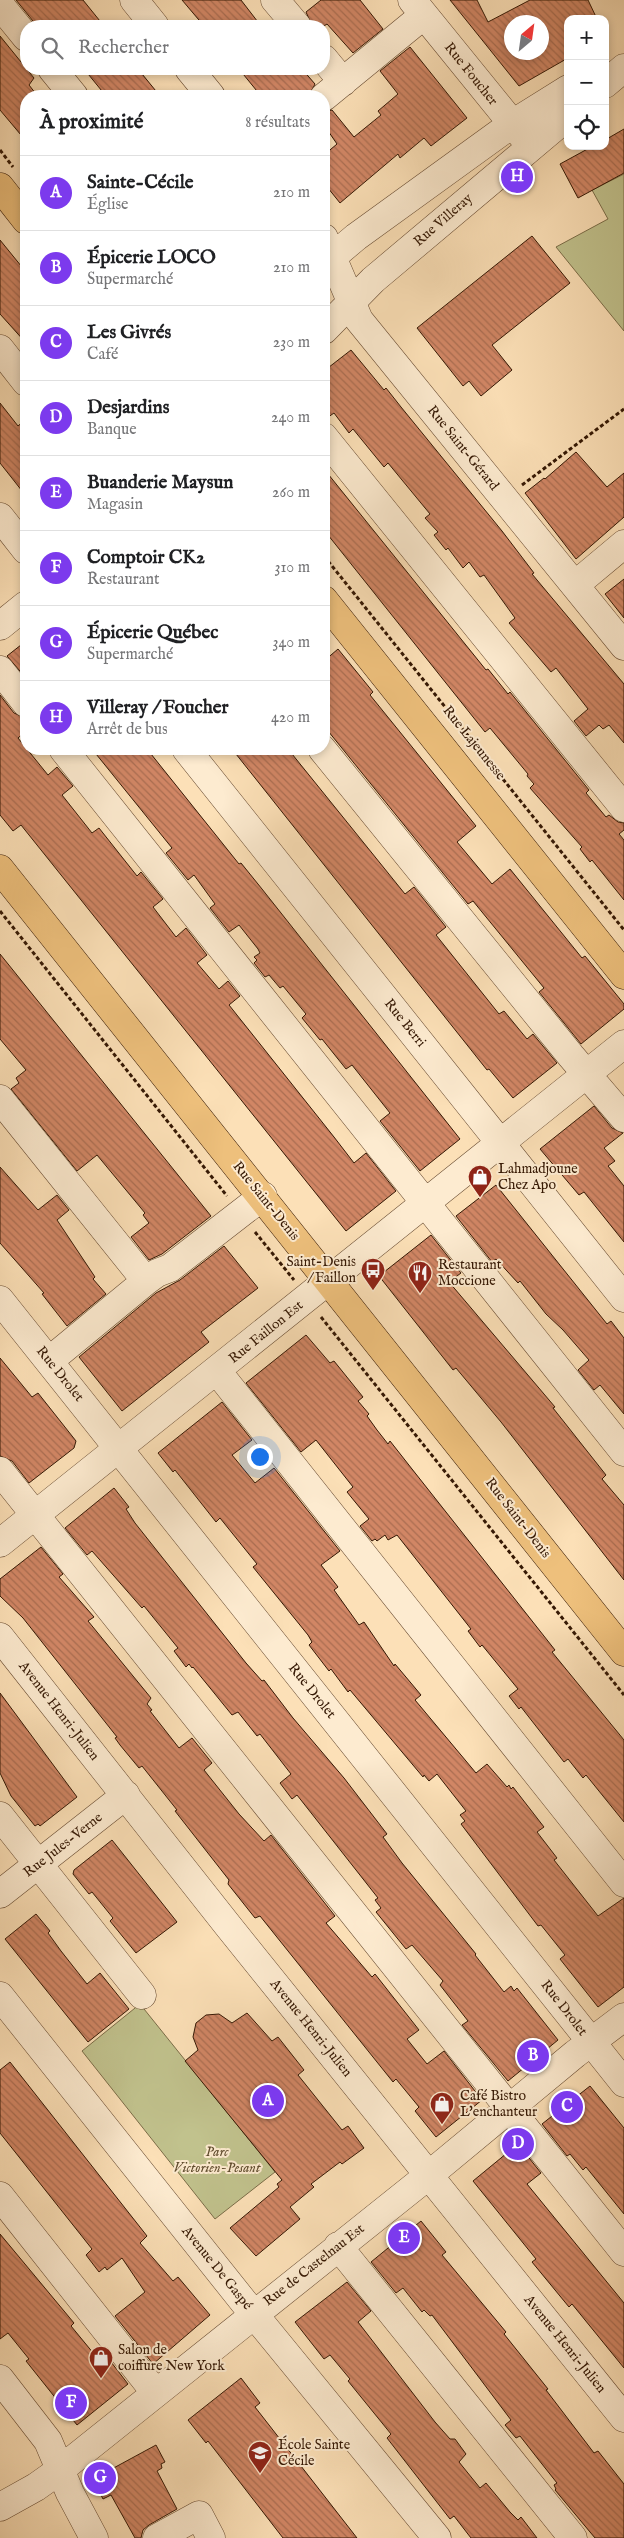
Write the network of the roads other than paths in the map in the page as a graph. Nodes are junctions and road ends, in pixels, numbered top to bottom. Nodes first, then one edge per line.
1 (134, 0) edge
2 (276, 0) edge
3 (0, 5) edge
4 (418, 8) edge
5 (150, 20) edge
6 (292, 20) edge
7 (20, 30) edge
8 (624, 61) edge
9 (609, 68) edge
10 (624, 68) edge
11 (57, 75) edge
12 (194, 75) edge
13 (329, 75) edge
14 (609, 81) edge
15 (69, 90) edge
16 (206, 90) edge
17 (333, 90) edge
18 (564, 92) edge
19 (564, 119) edge
20 (512, 124) junction
21 (531, 147) junction
22 (0, 188) edge
23 (20, 213) edge
24 (330, 251) edge
25 (330, 259) edge
26 (350, 302) junction
27 (330, 324) edge
28 (0, 349) edge
29 (20, 374) edge
30 (330, 444) edge
31 (0, 517) edge
32 (20, 542) edge
33 (624, 544) edge
34 (575, 585) junction
35 (330, 608) edge
36 (20, 610) edge
37 (0, 626) edge
38 (624, 646) edge
39 (0, 670) edge
40 (20, 695) edge
41 (68, 755) edge
42 (191, 755) edge
43 (327, 755) edge
44 (624, 808) edge
45 (0, 869) edge
46 (624, 975) edge
47 (624, 1044) edge
48 (587, 1074) junction
49 (0, 1099) edge
50 (624, 1118) edge
51 (501, 1143) junction
52 (263, 1196) junction
53 (426, 1203) junction
54 (330, 1280) junction
55 (146, 1281) junction
56 (624, 1298) edge
57 (0, 1300) edge
58 (49, 1361) junction
59 (217, 1370) junction
60 (119, 1448) junction
61 (624, 1452) edge
62 (0, 1471) edge
63 (35, 1515) junction
64 (0, 1543) edge
65 (0, 1637) edge
66 (624, 1652) edge
67 (126, 1795) junction
68 (0, 1816) edge
69 (38, 1864) junction
70 (624, 1883) edge
71 (0, 1894) edge
72 (142, 1995) dead end
73 (0, 1996) edge
74 (624, 2017) edge
75 (592, 2042) junction
76 (624, 2083) edge
77 (508, 2108) junction
78 (429, 2175) junction
79 (0, 2196) edge
80 (338, 2246) junction
81 (624, 2252) edge
82 (253, 2314) junction
83 (0, 2379) edge
84 (156, 2392) junction
85 (624, 2418) edge
86 (60, 2470) junction
87 (0, 2507) edge
88 (94, 2538) edge
89 (157, 2538) edge
90 (212, 2538) edge
91 (437, 2538) edge
92 (573, 2538) edge

1 - 5 street
2 - 6 street
3 - 7 street
4 - 17 street
4 - 20 street, Rue Foucher
8 - 9 street
10 - 14 street
11 - 15 street
12 - 16 street
13 - 17 street
18 - 20 street
19 - 21 street, Rue Villeray
20 - 21 street, Rue Foucher
20 - 24 street
21 - 26 street, Rue Villeray
22 - 23 main road
25 - 26 street, Rue Saint-Gérard
26 - 27 street, Rue Villeray
26 - 34 street, Rue Saint-Gérard
28 - 29 street
30 - 44 street
31 - 32 street
33 - 34 street
34 - 38 street, Rue Saint-Gérard
35 - 46 main road, Rue Lajeunesse
36 - 37 street
39 - 40 street
41 - 53 street
42 - 51 street, Rue Berri
43 - 48 street
45 - 52 main road, Rue Saint-Denis
47 - 48 street, Rue Faillon Est
48 - 50 street
48 - 51 street, Rue Faillon Est
49 - 55 street
51 - 53 street, Rue Faillon Est
51 - 56 street, Rue Berri
52 - 54 main road, Rue Saint-Denis
52 - 55 street
53 - 54 street, Rue Faillon Est
53 - 61 street
54 - 59 street, Rue Faillon Est
54 - 66 main road, Rue Saint-Denis
55 - 58 street
57 - 58 street, Rue Drolet
58 - 60 street, Rue Drolet
59 - 60 street, Rue Faillon Est
59 - 70 street
60 - 63 street, Rue Faillon Est
60 - 75 street, Rue Drolet
62 - 63 street
63 - 64 street, Rue Faillon Est
63 - 77 street
65 - 67 street, Avenue Henri-Julien
67 - 69 street, Rue Jules-Verne
67 - 78 street, Avenue Henri-Julien
68 - 69 street
69 - 71 street, Rue Jules-Verne
69 - 72 street
73 - 82 street, Avenue De Gaspé
74 - 75 street, Rue de Castelnau Est
75 - 76 street, Rue Drolet
75 - 77 street, Rue de Castelnau Est
77 - 78 street, Rue de Castelnau Est
77 - 81 street
78 - 80 street, Rue de Castelnau Est
78 - 85 street, Avenue Henri-Julien
79 - 84 street
80 - 82 street, Rue de Castelnau Est
80 - 92 street
82 - 84 street, Rue de Castelnau Est
82 - 91 street, Avenue De Gaspé
83 - 86 street
84 - 86 street, Rue de Castelnau Est
86 - 87 street, Rue de Castelnau Est
86 - 88 street
89 - 90 street

